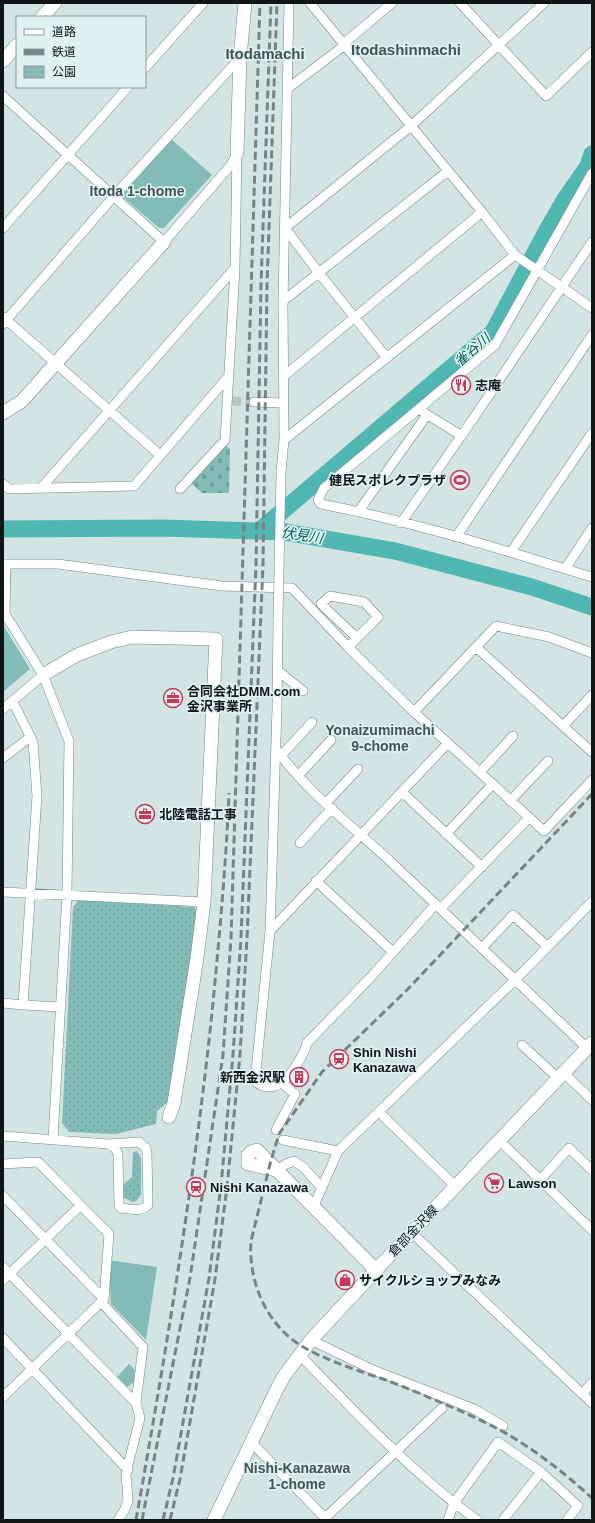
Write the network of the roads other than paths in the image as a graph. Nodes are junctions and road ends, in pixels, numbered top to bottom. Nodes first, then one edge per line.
1 (55, 3) edge
2 (203, 3) edge
3 (244, 3) edge
4 (289, 3) edge
5 (310, 3) edge
6 (392, 3) edge
7 (460, 3) edge
8 (544, 3) edge
9 (43, 16) edge
10 (344, 45) junction
11 (499, 45) junction
12 (16, 46) edge
13 (592, 52) edge
14 (240, 58) junction
15 (3, 61) edge
16 (146, 67) edge
17 (127, 88) edge
18 (287, 89) junction
19 (3, 96) edge
20 (411, 126) junction
21 (238, 152) junction
22 (67, 155) junction
23 (448, 171) junction
24 (591, 178) edge
25 (114, 196) junction
26 (482, 212) junction
27 (3, 228) edge
28 (285, 228) junction
29 (164, 242) junction
30 (592, 242) edge
31 (518, 258) junction
32 (235, 268) junction
33 (535, 270) junction
34 (319, 273) junction
35 (561, 287) junction
36 (283, 301) junction
37 (592, 308) edge
38 (355, 317) junction
39 (4, 320) edge
40 (592, 335) edge
41 (387, 358) junction
42 (56, 365) junction
43 (284, 376) junction
44 (227, 378) junction
45 (254, 402) tunnel mouth
46 (283, 403) junction
47 (418, 409) junction
48 (109, 411) junction
49 (3, 413) edge
50 (427, 415) junction
51 (592, 433) edge
52 (462, 436) junction
53 (284, 440) junction
54 (160, 455) junction
55 (3, 484) edge
56 (41, 488) junction
57 (180, 489) dead end
58 (358, 512) junction
59 (401, 523) junction
60 (592, 528) edge
61 (456, 537) junction
62 (511, 552) junction
63 (4, 564) edge
64 (565, 569) junction
65 (592, 577) edge
66 (357, 638) junction
67 (348, 647) junction
68 (476, 647) junction
69 (592, 653) edge
70 (277, 670) junction
71 (43, 675) junction
72 (303, 691) dead end
73 (592, 695) edge
74 (13, 702) junction
75 (3, 709) edge
76 (414, 712) junction
77 (312, 722) dead end
78 (563, 726) junction
79 (513, 736) dead end
80 (30, 737) junction
81 (331, 740) dead end
82 (448, 743) junction
83 (278, 752) junction
84 (592, 752) edge
85 (3, 758) edge
86 (548, 761) dead end
87 (358, 769) dead end
88 (480, 772) junction
89 (298, 776) junction
90 (592, 780) edge
91 (493, 784) junction
92 (402, 792) junction
93 (510, 800) junction
94 (329, 806) junction
95 (529, 818) junction
96 (446, 834) junction
97 (362, 835) junction
98 (300, 843) dead end
99 (482, 867) junction
100 (316, 881) junction
101 (3, 892) edge
102 (31, 893) junction
103 (67, 894) junction
104 (204, 902) junction
105 (592, 902) edge
106 (439, 906) junction
107 (270, 930) junction
108 (548, 947) junction
109 (482, 948) junction
110 (393, 952) junction
111 (515, 980) junction
112 (3, 1004) edge
113 (23, 1005) junction
114 (61, 1007) junction
115 (522, 1045) dead end
116 (590, 1046) edge
117 (561, 1076) junction
118 (282, 1083) junction
119 (592, 1100) edge
120 (379, 1112) junction
121 (168, 1117) dead end
122 (276, 1130) dead end
123 (3, 1136) edge
124 (53, 1139) junction
125 (283, 1140) dead end
126 (499, 1140) junction
127 (108, 1144) junction
128 (338, 1151) junction
129 (3, 1164) edge
130 (276, 1170) joint
131 (592, 1170) edge
132 (540, 1180) junction
133 (455, 1186) junction
134 (322, 1188) junction
135 (3, 1196) edge
136 (80, 1206) junction
137 (314, 1208) junction
138 (592, 1230) edge
139 (412, 1232) junction
140 (44, 1239) junction
141 (376, 1270) junction
142 (5, 1273) edge
143 (102, 1300) junction
144 (69, 1333) junction
145 (3, 1338) edge
146 (311, 1340) junction
147 (300, 1355) junction
148 (33, 1368) junction
149 (592, 1383) edge
150 (582, 1394) junction
151 (3, 1397) edge
152 (136, 1403) junction
153 (592, 1403) edge
154 (442, 1408) dead end
155 (503, 1426) dead end
156 (251, 1442) junction
157 (395, 1450) junction
158 (128, 1470) junction
159 (541, 1472) junction
160 (454, 1503) junction
161 (326, 1519) edge
162 (118, 1520) edge
163 (214, 1520) edge
164 (448, 1520) edge
165 (477, 1520) edge
166 (503, 1520) edge
167 (568, 1520) edge

1 - 9 street
2 - 16 street
3 - 14 street
4 - 18 street
5 - 10 street
6 - 10 street
7 - 11 street
8 - 11 street
10 - 18 street
10 - 20 street
11 - 13 street
11 - 20 street
12 - 15 street
14 - 21 street
14 - 25 street
17 - 22 street
18 - 28 street
19 - 22 street
20 - 23 street
20 - 28 street
21 - 29 street
21 - 32 street
22 - 25 street
22 - 27 street
23 - 26 street
23 - 34 street
24 - 33 street
25 - 29 street
25 - 39 street
26 - 31 street
26 - 38 street
28 - 34 street
28 - 36 street
29 - 42 street
30 - 35 street
31 - 33 street
31 - 41 street
32 - 44 street
32 - 48 street
33 - 35 street
33 - 47 street
34 - 36 street
34 - 38 street
35 - 37 street
35 - 52 street
36 - 43 street
38 - 41 street
38 - 43 street
39 - 42 street
40 - 61 street
41 - 53 street
42 - 48 street
42 - 49 street
43 - 46 street
44 - 54 street
44 - 57 street
45 - 46 street
46 - 53 street
47 - 50 street
47 - 58 street
48 - 54 street
48 - 56 street
50 - 52 street
50 - 58 street
51 - 62 street
52 - 59 street
53 - 70 street, bridge
54 - 56 street
55 - 56 street
58 - 59 street
59 - 61 street
60 - 64 street
61 - 62 street
62 - 64 street
63 - 67 street
63 - 71 street
64 - 65 street
66 - 66 street
66 - 67 street
67 - 76 street
68 - 69 street
68 - 76 street
68 - 78 street
70 - 72 street
70 - 83 street
71 - 74 street
71 - 103 street
71 - 104 street
73 - 78 street
74 - 75 street
74 - 80 street
76 - 82 street
77 - 83 street
78 - 84 street
79 - 88 street
80 - 85 street
80 - 102 street
81 - 89 street
82 - 88 street
82 - 92 street
83 - 89 street
83 - 107 street
86 - 93 street
87 - 94 street
88 - 91 street
89 - 94 street
90 - 95 street
91 - 93 street
91 - 96 street
92 - 96 street
92 - 97 street
93 - 95 street
94 - 97 street
94 - 98 street
95 - 99 street
96 - 99 street
97 - 100 street
97 - 106 street
99 - 106 street
100 - 107 street
100 - 110 street
101 - 102 street
102 - 103 street
102 - 113 street
103 - 104 street
103 - 114 street
104 - 121 street
105 - 108 street
106 - 109 street
106 - 110 street
107 - 118 street
108 - 109 street
108 - 111 street
109 - 111 street
110 - 118 street
111 - 116 street
111 - 120 street
112 - 113 street
113 - 114 street
114 - 124 street
115 - 117 street
116 - 117 street, 倉部金沢線
117 - 119 street
117 - 126 street, 倉部金沢線
118 - 122 street
120 - 128 street
120 - 133 street
123 - 124 street
124 - 127 street
125 - 128 street
126 - 132 street
126 - 133 street, 倉部金沢線
127 - 127 street
128 - 134 street
129 - 136 street
130 - 134 street
130 - 137 street
131 - 132 street
132 - 138 street
133 - 139 street, 倉部金沢線
134 - 137 street
135 - 140 street
136 - 140 street
136 - 143 street
137 - 141 street
139 - 141 street, 倉部金沢線
139 - 150 street
140 - 142 street
140 - 143 street
141 - 146 street, 倉部金沢線
142 - 144 street
143 - 144 street
143 - 152 street
144 - 148 street
144 - 152 street
145 - 148 street
146 - 147 street, 倉部金沢線
146 - 155 street
147 - 156 street, 倉部金沢線
147 - 157 street
148 - 151 street
148 - 158 street
149 - 150 street
150 - 153 street
152 - 158 street
154 - 157 street
156 - 161 street
156 - 163 street, 倉部金沢線
157 - 160 street
157 - 161 street
158 - 162 street
159 - 160 street
159 - 166 street
159 - 167 street
160 - 164 street
160 - 165 street

